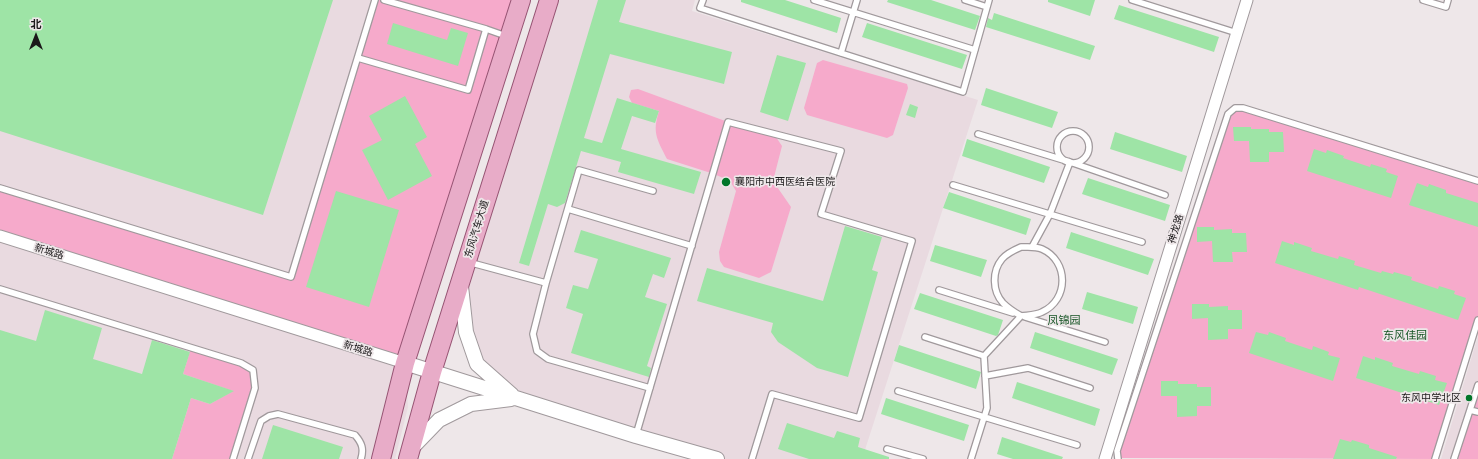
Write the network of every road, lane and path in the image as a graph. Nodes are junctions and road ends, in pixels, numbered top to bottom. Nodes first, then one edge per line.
1 (375, 0) edge
2 (384, 0) edge
3 (521, 0) edge
4 (549, 0) edge
5 (703, 0) edge
6 (814, 0) edge
7 (857, 0) edge
8 (965, 0) edge
9 (990, 0) edge
10 (1132, 0) edge
11 (1247, 0) edge
12 (1423, 0) edge
13 (1448, 0) edge
14 (988, 7) junction
15 (853, 12) junction
16 (486, 29) junction
17 (1237, 33) junction
18 (509, 37) junction
19 (975, 50) junction
20 (840, 53) junction
21 (358, 58) junction
22 (978, 134) dead end
23 (1070, 162) junction
24 (1478, 181) edge
25 (953, 185) dead end
26 (0, 188) edge
27 (653, 191) dead end
28 (1165, 195) dead end
29 (568, 209) junction
30 (1050, 214) junction
31 (0, 236) edge
32 (1142, 242) dead end
33 (692, 246) junction
34 (1032, 247) junction
35 (466, 262) junction
36 (460, 281) junction
37 (546, 283) junction
38 (0, 289) edge
39 (938, 290) dead end
40 (1021, 316) junction
41 (1478, 320) edge
42 (925, 337) dead end
43 (1105, 342) dead end
44 (984, 356) junction
45 (405, 364) junction
46 (432, 372) junction
47 (985, 376) junction
48 (1478, 385) edge
49 (650, 388) junction
50 (1090, 388) dead end
51 (898, 391) dead end
52 (515, 398) junction
53 (1470, 410) junction
54 (1478, 412) edge
55 (984, 417) junction
56 (636, 436) junction
57 (1077, 445) dead end
58 (887, 449) dead end
59 (409, 455) edge
60 (233, 459) edge
61 (248, 459) edge
62 (361, 459) edge
63 (381, 459) edge
64 (717, 459) edge
65 (752, 459) edge
66 (923, 459) edge
67 (971, 459) edge
68 (1105, 459) edge
69 (1118, 459) edge
70 (1435, 459) edge
71 (1454, 459) edge

1 - 21 lane
2 - 16 lane
3 - 18 main road
4 - 35 main road, 东风汽车大道
5 - 20 lane
6 - 15 lane
7 - 15 lane
8 - 14 lane
9 - 14 lane
10 - 17 lane
11 - 17 street, 神龙路
12 - 13 lane
14 - 19 lane
15 - 19 lane
15 - 20 lane
16 - 18 lane
16 - 21 lane
17 - 68 street, 神龙路
18 - 45 main road
19 - 20 lane
21 - 26 lane
22 - 23 lane
23 - 23 lane
23 - 28 lane
23 - 30 lane
24 - 69 lane
25 - 30 lane
27 - 29 lane
29 - 33 lane
29 - 37 lane
30 - 32 lane
30 - 34 lane
31 - 45 street, 新城路
33 - 49 lane
33 - 65 lane
34 - 40 lane
34 - 40 lane
35 - 36 main road, 东风汽车大道
35 - 37 lane
36 - 46 main road, 东风汽车大道
36 - 52 street
37 - 49 lane
38 - 60 lane
39 - 40 lane
40 - 43 lane
40 - 44 lane
41 - 70 lane
42 - 44 lane
44 - 47 lane
45 - 46 street, 新城路
45 - 63 main road
46 - 52 street, 新城路
46 - 59 main road, 东风汽车大道
47 - 50 lane
47 - 55 lane
48 - 53 lane
49 - 56 lane
51 - 55 lane
52 - 56 street, 新城路
52 - 59 street
53 - 54 lane
53 - 71 lane
55 - 57 lane
55 - 67 lane
56 - 64 street, 新城路
58 - 66 lane
61 - 62 lane

